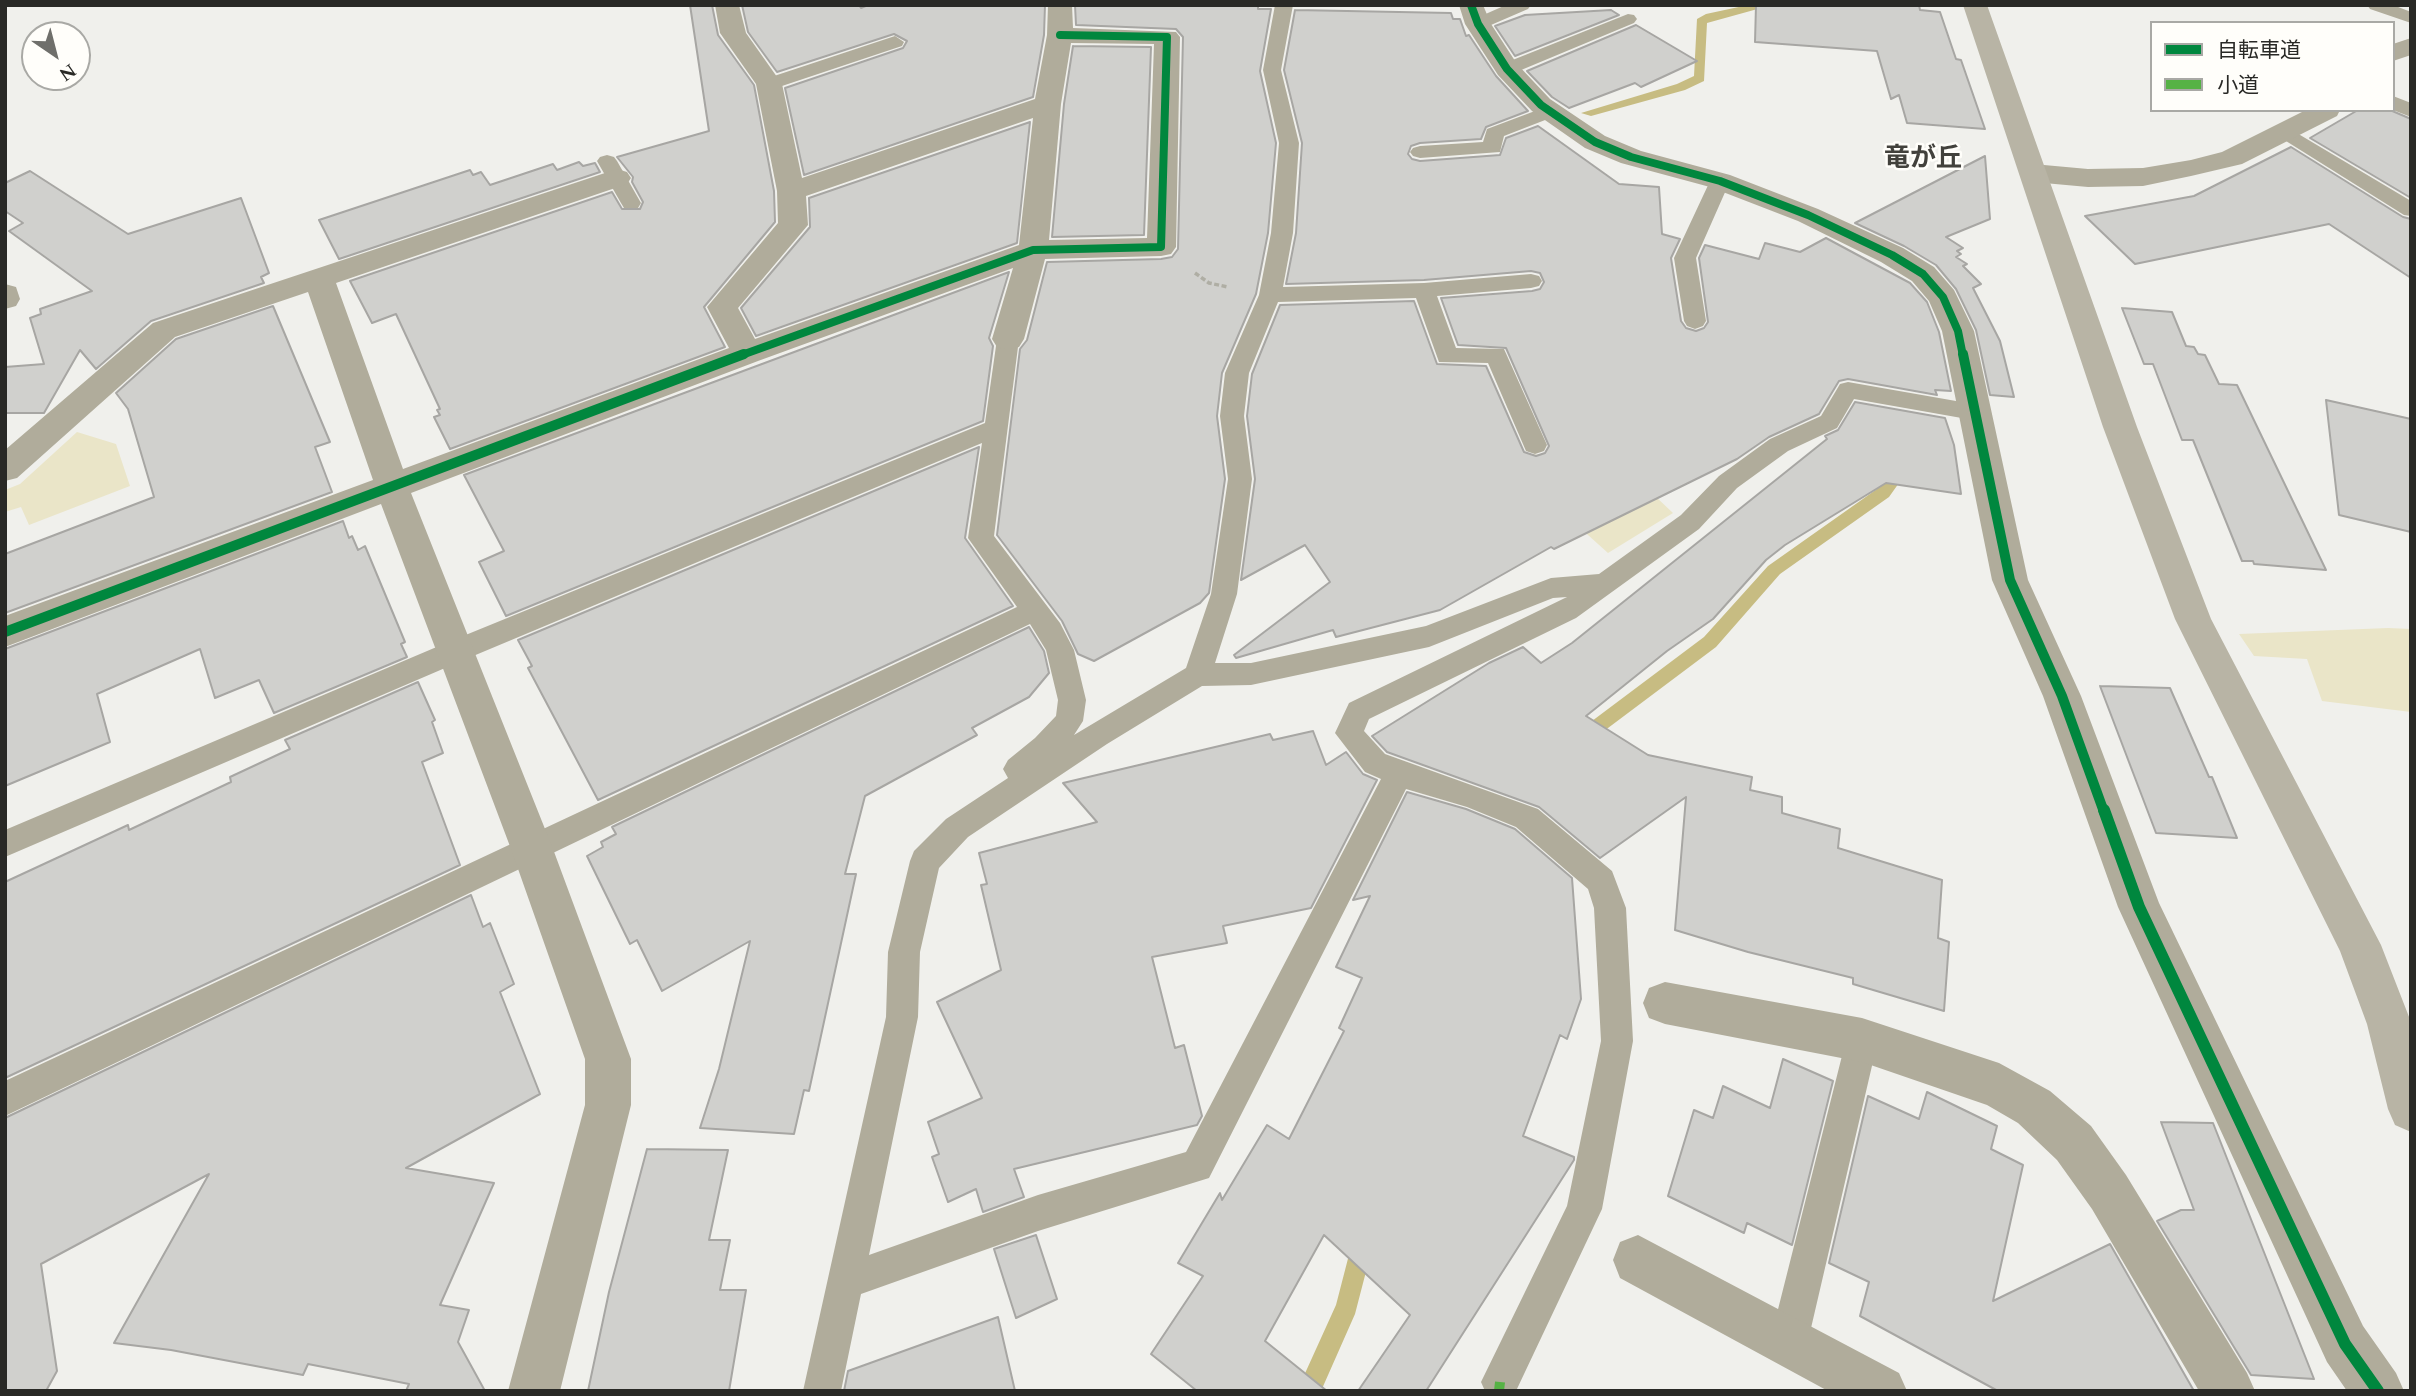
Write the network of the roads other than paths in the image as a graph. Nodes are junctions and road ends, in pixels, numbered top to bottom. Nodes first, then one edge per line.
1 (727, 5) edge
2 (1283, 5) edge
3 (1522, 5) edge
4 (1975, 5) edge
5 (2376, 5) edge
6 (1475, 15) edge
7 (2411, 18) edge
8 (1628, 19) dead end
9 (1060, 20) edge
10 (895, 42) dead end
11 (1507, 69) junction
12 (769, 84) junction
13 (2395, 103) edge
14 (1048, 104) junction
15 (1551, 111) junction
16 (2411, 111) edge
17 (2323, 112) edge
18 (2285, 132) junction
19 (1420, 152) dead end
20 (2033, 173) junction
21 (618, 181) dead end
22 (1720, 181) junction
23 (791, 191) junction
24 (2411, 210) edge
25 (1033, 250) junction
26 (319, 279) junction
27 (1531, 281) dead end
28 (1424, 290) junction
29 (1270, 295) junction
30 (1695, 321) dead end
31 (1008, 339) joint
32 (747, 353) junction
33 (1973, 412) junction
34 (998, 427) junction
35 (1535, 445) dead end
36 (5, 469) edge
37 (392, 487) junction
38 (1601, 584) junction
39 (1033, 611) junction
40 (5, 632) edge
41 (456, 651) junction
42 (1198, 675) junction
43 (1399, 774) junction
44 (1001, 800) junction
45 (5, 844) edge
46 (532, 849) junction
47 (1665, 1003) dead end
48 (1862, 1040) junction
49 (5, 1099) edge
50 (2411, 1109) edge
51 (1638, 1260) dead end
52 (845, 1282) junction
53 (1789, 1341) junction
54 (1500, 1382) dead end
55 (534, 1391) edge
56 (822, 1391) edge
57 (1881, 1391) edge
58 (2230, 1391) edge
59 (2378, 1391) edge

1 - 12 street
2 - 29 lane
3 - 6 lane
4 - 20 street
5 - 7 lane
6 - 11 street
8 - 11 lane
9 - 14 street
9 - 25 street
10 - 12 lane
11 - 15 street
12 - 23 street
13 - 16 lane
14 - 23 street
14 - 25 street
15 - 19 lane
15 - 22 street
17 - 18 street
18 - 20 street
18 - 24 lane
20 - 50 street
21 - 26 street
22 - 30 lane
22 - 33 street
23 - 32 street
25 - 31 street
25 - 32 street
26 - 36 street
26 - 37 street
27 - 28 lane
28 - 29 lane
28 - 35 lane
29 - 42 lane
31 - 34 lane
32 - 37 street
33 - 38 lane
33 - 59 street
34 - 39 lane
34 - 41 lane
37 - 40 street
37 - 41 street
38 - 42 lane
38 - 43 lane
39 - 44 lane
39 - 46 lane
41 - 45 lane
41 - 46 street
42 - 44 lane
43 - 52 lane
43 - 54 lane
44 - 52 lane
46 - 49 lane
46 - 55 street
47 - 48 street
48 - 53 lane
48 - 58 street
51 - 53 street
52 - 56 lane
53 - 57 street

